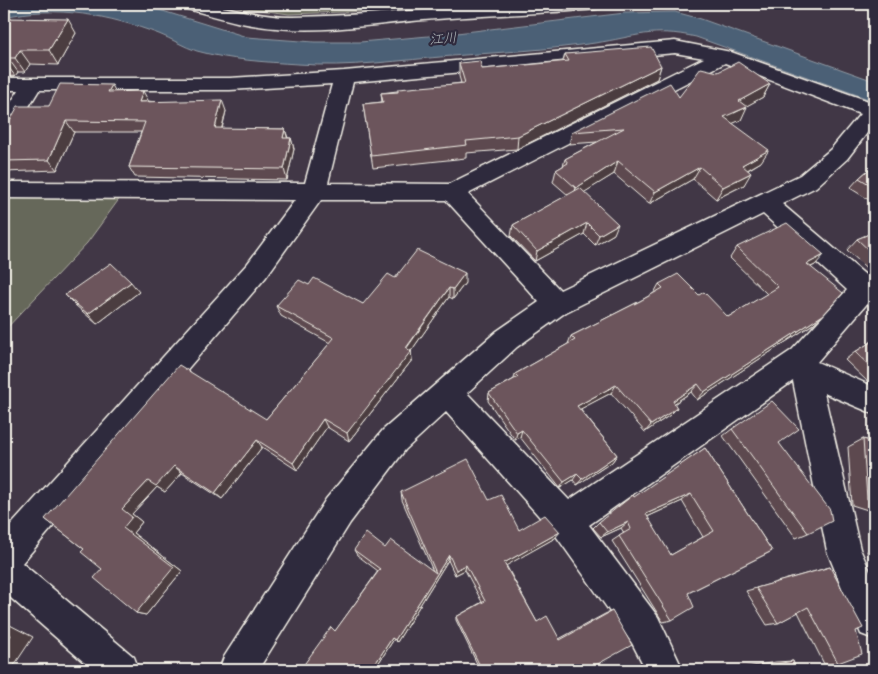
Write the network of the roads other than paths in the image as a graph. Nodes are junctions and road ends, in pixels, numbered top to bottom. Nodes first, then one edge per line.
1 (190, 4) edge
2 (595, 4) edge
3 (724, 56) junction
4 (344, 77) junction
5 (4, 84) edge
6 (32, 84) junction
7 (874, 111) edge
8 (4, 129) edge
9 (4, 190) edge
10 (314, 192) junction
11 (452, 192) junction
12 (765, 202) junction
13 (869, 288) edge
14 (557, 304) junction
15 (804, 365) junction
16 (447, 392) junction
17 (874, 401) edge
18 (566, 521) junction
19 (4, 558) edge
20 (4, 570) edge
21 (874, 621) edge
22 (121, 670) edge
23 (237, 670) edge
24 (665, 670) edge

1 - 2 street
3 - 4 street
3 - 7 street
3 - 11 street
4 - 6 street
4 - 10 street
5 - 6 street
6 - 8 street
7 - 12 street
9 - 10 street
10 - 11 street
10 - 19 street
11 - 14 street
12 - 13 street
12 - 14 street
13 - 15 street
14 - 16 street
15 - 17 street
15 - 18 street
15 - 21 street
16 - 18 street
16 - 23 street
18 - 24 street
20 - 22 street

